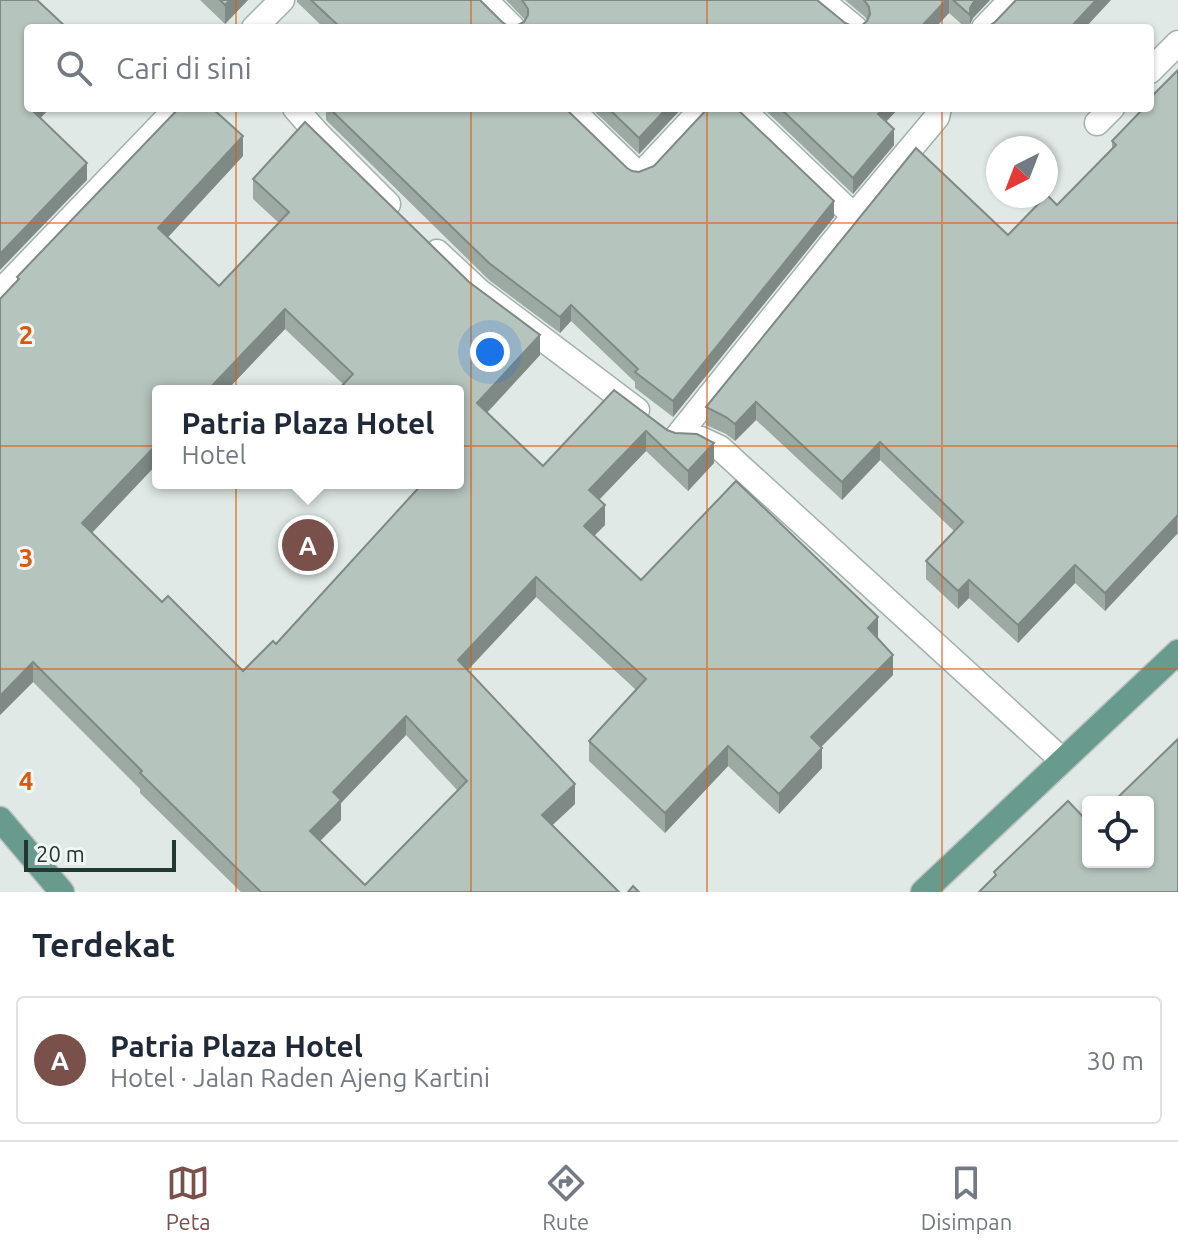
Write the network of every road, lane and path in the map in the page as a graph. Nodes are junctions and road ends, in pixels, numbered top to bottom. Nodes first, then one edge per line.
1 (282, 0) edge
2 (485, 0) edge
3 (821, 0) edge
4 (1011, 0) edge
5 (258, 24) edge
6 (509, 24) edge
7 (850, 24) edge
8 (988, 24) edge
9 (1178, 43) edge
10 (1154, 67) edge
11 (173, 112) edge
12 (298, 112) edge
13 (574, 112) edge
14 (699, 112) edge
15 (745, 112) edge
16 (938, 112) edge
17 (400, 215) edge
18 (854, 216) junction
19 (421, 236) edge
20 (0, 292) edge
21 (664, 429) junction
22 (1178, 652) edge
23 (1062, 760) junction
24 (0, 819) edge
25 (62, 892) edge
26 (923, 892) edge

1 - 5 street
2 - 6 street
3 - 7 street
4 - 8 street
9 - 10 street
11 - 20 street
12 - 17 street
13 - 14 street
15 - 18 street
16 - 18 street
18 - 21 street
19 - 21 street
21 - 23 street
22 - 23 main road
23 - 26 main road
24 - 25 main road

